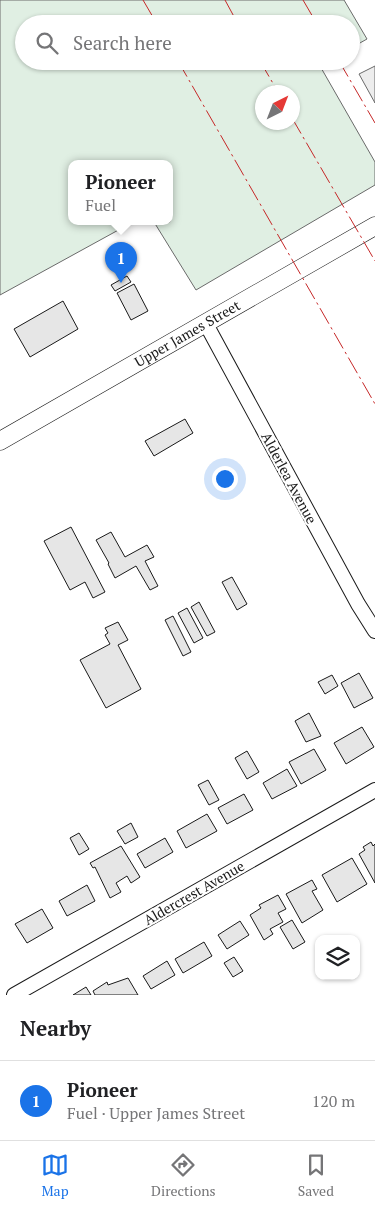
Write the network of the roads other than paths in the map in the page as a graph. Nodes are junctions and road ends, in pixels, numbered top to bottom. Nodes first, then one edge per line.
1 (375, 226) edge
2 (206, 324) junction
3 (0, 441) edge
4 (375, 630) edge
5 (375, 790) edge
6 (14, 995) edge

1 - 2 main road, Upper James Street
2 - 3 main road, Upper James Street
2 - 4 street, Alderlea Avenue
5 - 6 street, Aldercrest Avenue

